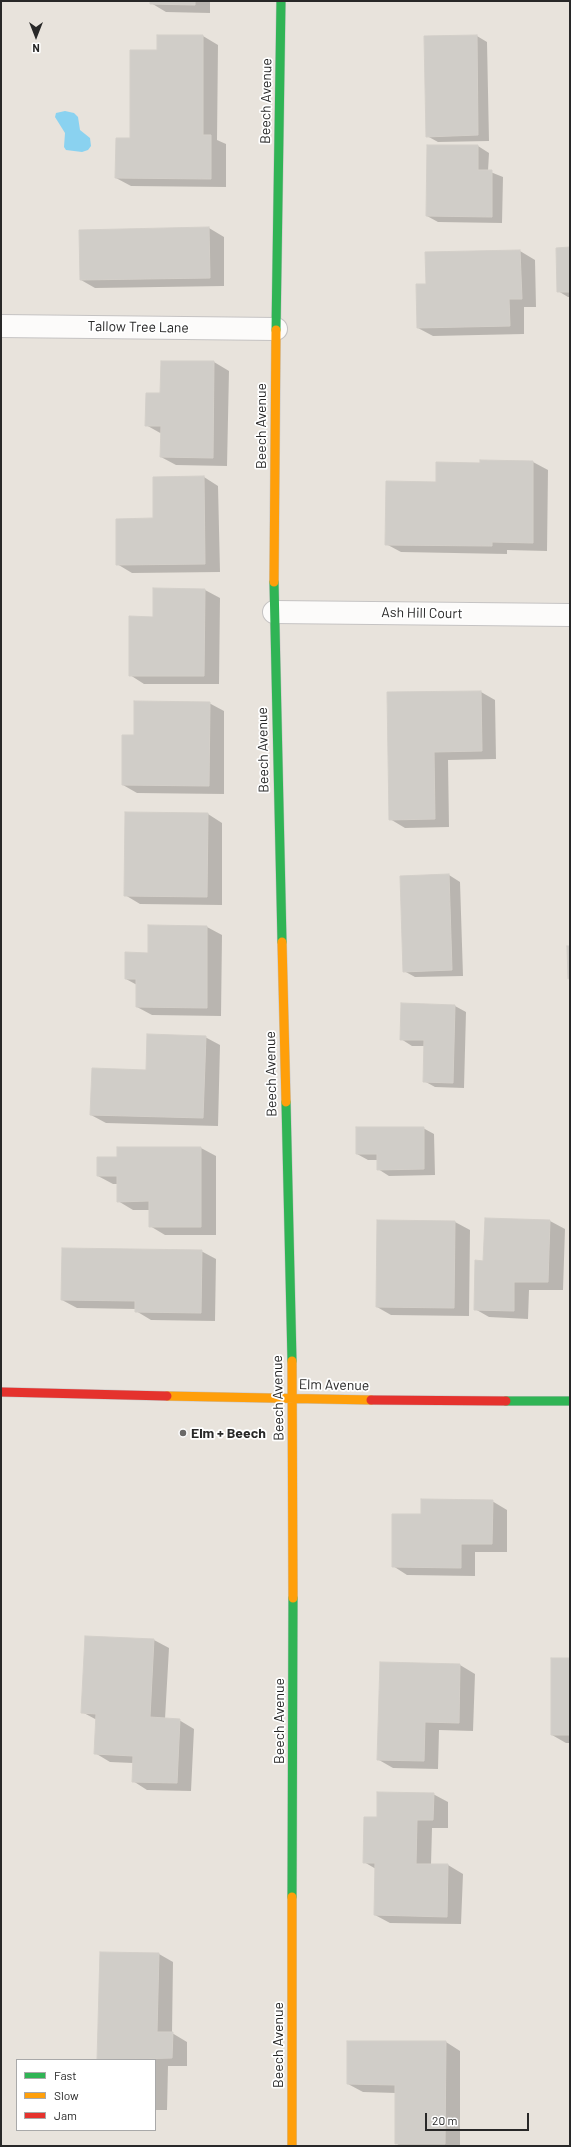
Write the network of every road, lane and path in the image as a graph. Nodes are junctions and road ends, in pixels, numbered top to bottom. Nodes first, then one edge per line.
1 (282, 1) edge
2 (1, 326) edge
3 (276, 329) junction
4 (274, 612) junction
5 (570, 615) edge
6 (1, 1392) edge
7 (293, 1399) junction
8 (570, 1402) edge
9 (292, 2146) edge

1 - 3 street, Beech Avenue
2 - 3 street, Tallow Tree Lane
3 - 4 street, Beech Avenue
4 - 5 street, Ash Hill Court
4 - 7 street, Beech Avenue
6 - 7 street, Elm Avenue
7 - 8 street, Elm Avenue
7 - 9 street, Beech Avenue

